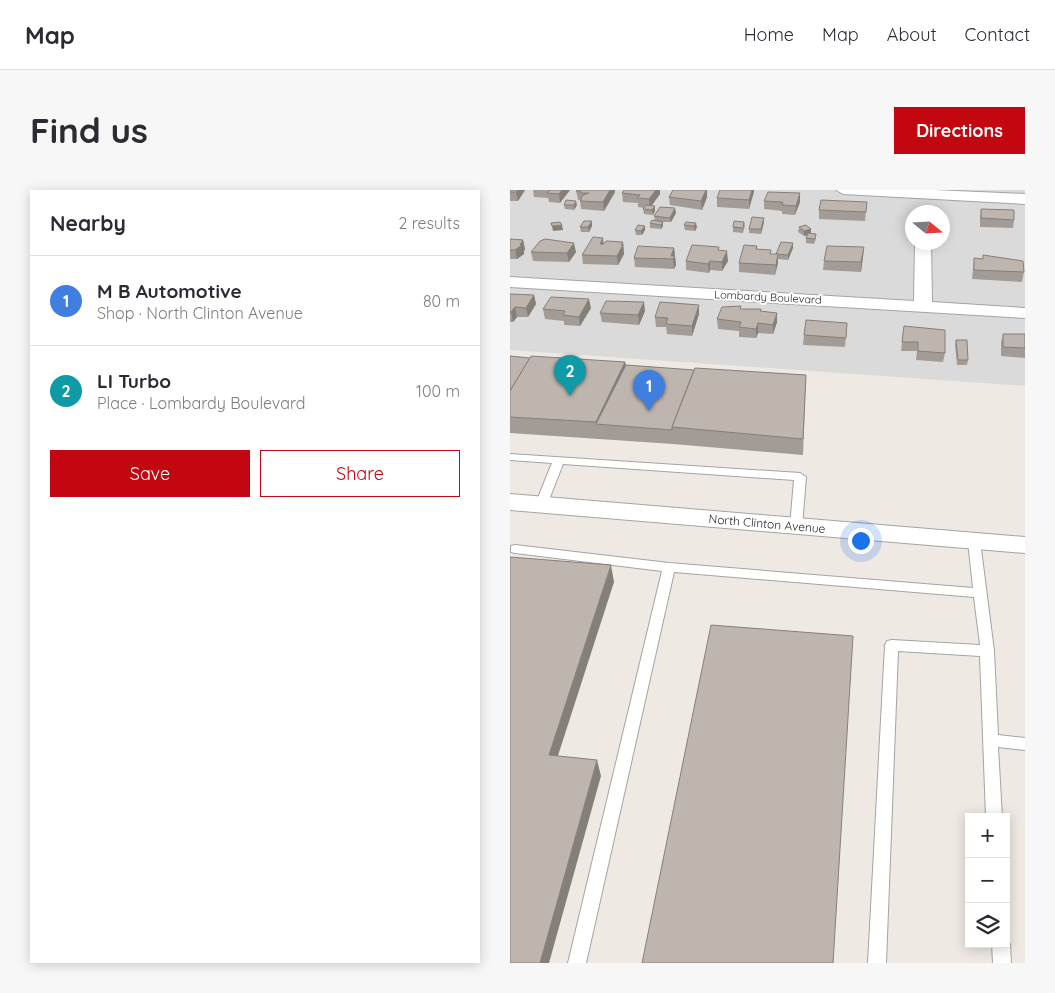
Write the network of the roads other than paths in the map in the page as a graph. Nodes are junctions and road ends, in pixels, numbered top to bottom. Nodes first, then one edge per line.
1 (843, 190) edge
2 (923, 192) edge
3 (1025, 199) edge
4 (923, 205) edge
5 (923, 250) edge
6 (510, 282) edge
7 (923, 306) junction
8 (1025, 313) edge
9 (510, 457) edge
10 (560, 460) junction
11 (510, 502) edge
12 (541, 505) junction
13 (796, 526) junction
14 (974, 541) junction
15 (1025, 545) edge
16 (515, 550) dead end
17 (669, 567) junction
18 (980, 593) junction
19 (986, 651) junction
20 (990, 740) junction
21 (1025, 744) edge
22 (994, 813) edge
23 (1001, 948) edge
24 (577, 963) edge
25 (877, 963) edge
26 (1002, 963) edge

1 - 2 street
2 - 3 street
2 - 4 street
5 - 7 street
6 - 7 street, Lombardy Boulevard
7 - 8 street, Lombardy Boulevard
9 - 10 lane
10 - 12 lane
10 - 13 lane
11 - 12 street, North Clinton Avenue
12 - 13 street, North Clinton Avenue
13 - 14 street, North Clinton Avenue
14 - 15 street, North Clinton Avenue
14 - 18 lane
16 - 17 lane
17 - 18 lane
17 - 24 lane
18 - 19 lane
19 - 20 lane
19 - 25 lane
20 - 21 lane
20 - 22 lane
23 - 26 lane

